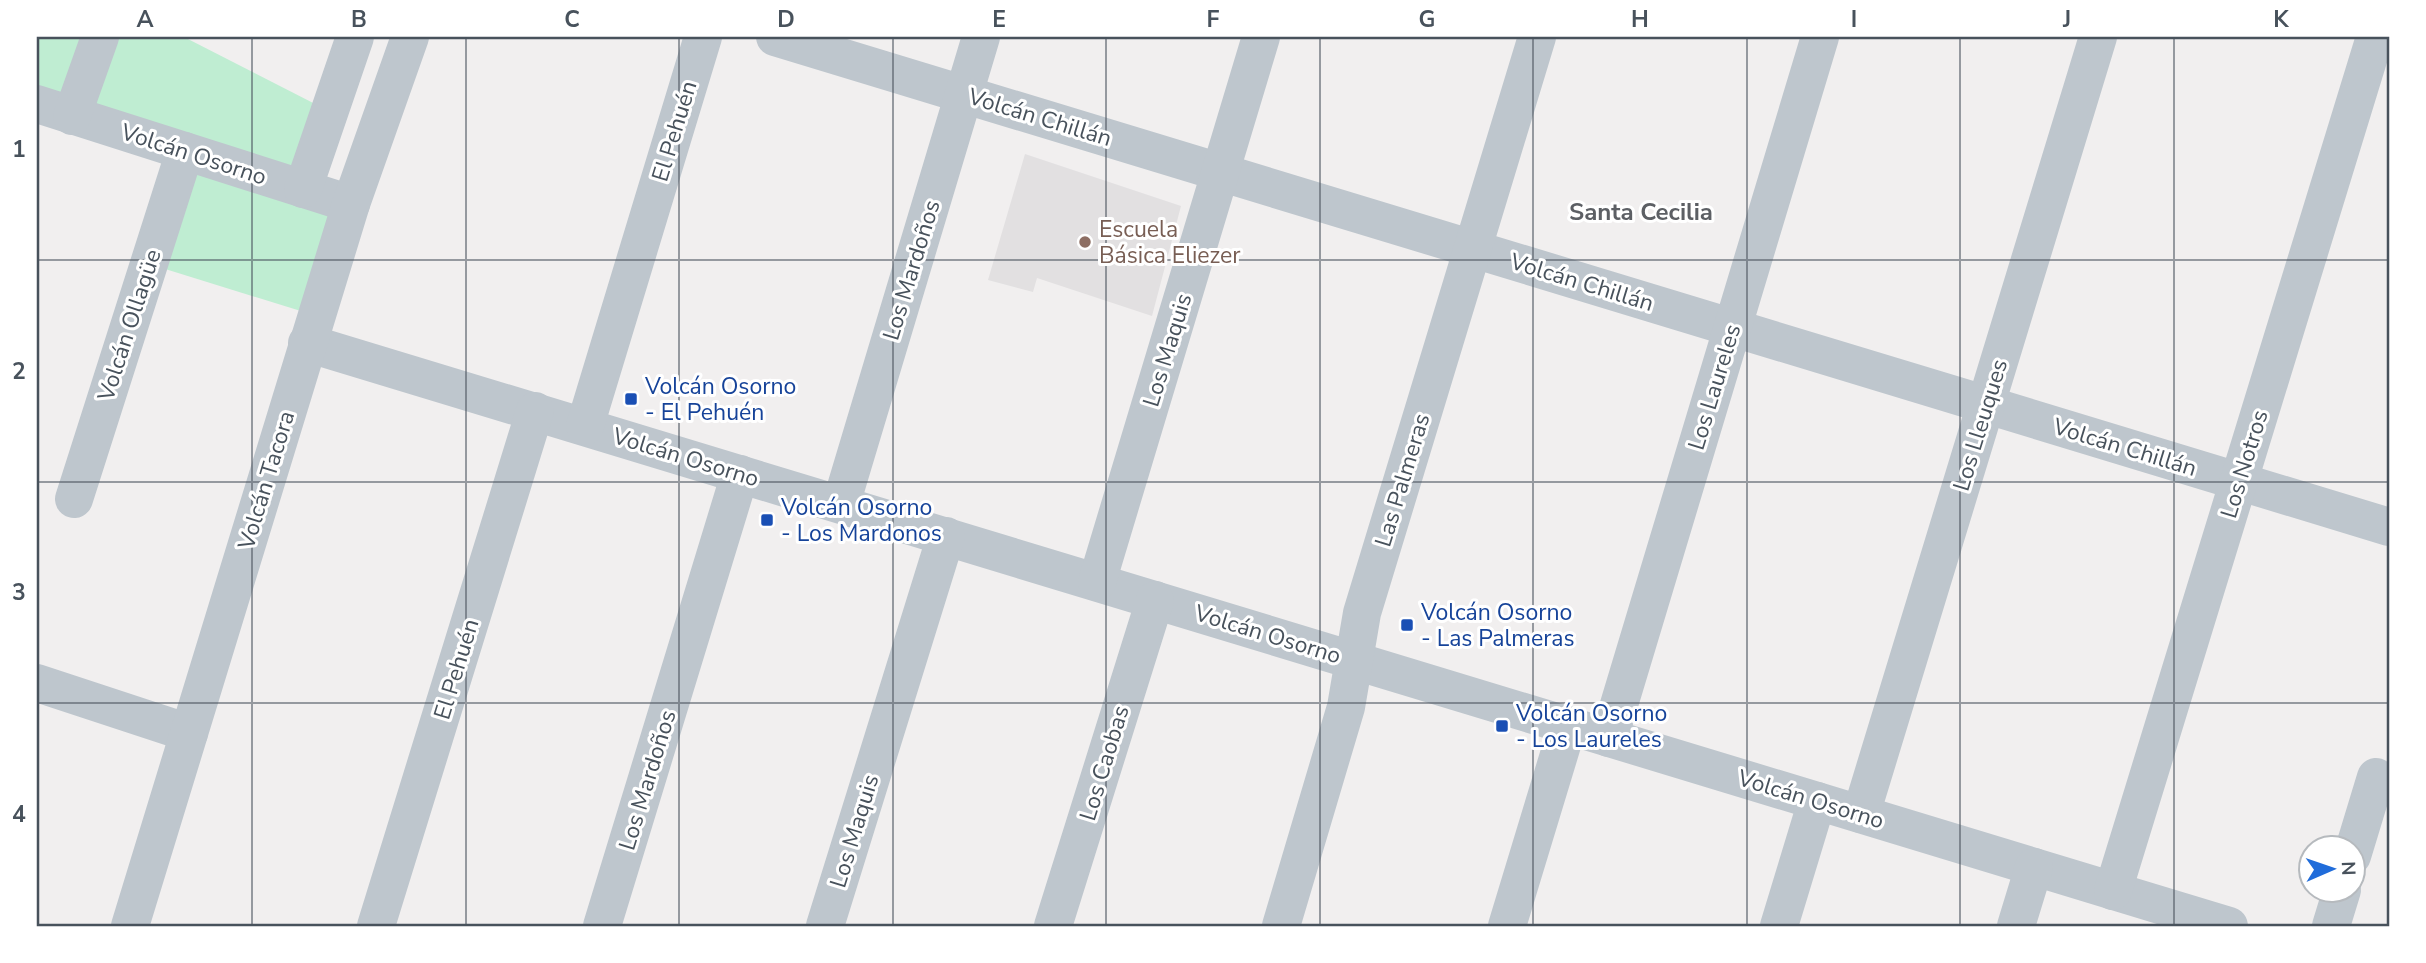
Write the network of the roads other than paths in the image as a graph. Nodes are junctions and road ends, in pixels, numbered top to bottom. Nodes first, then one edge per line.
1 (100, 37) edge
2 (355, 37) edge
3 (410, 37) edge
4 (703, 37) edge
5 (775, 37) edge
6 (981, 37) edge
7 (1261, 37) edge
8 (1537, 37) edge
9 (1820, 37) edge
10 (2098, 37) edge
11 (2375, 37) edge
12 (964, 94) junction
13 (37, 104) edge
14 (72, 116) junction
15 (185, 151) junction
16 (1220, 172) junction
17 (303, 189) junction
18 (351, 204) junction
19 (1473, 248) junction
20 (1732, 328) junction
21 (307, 342) junction
22 (1986, 405) junction
23 (535, 411) junction
24 (585, 426) junction
25 (740, 474) junction
26 (2239, 482) junction
27 (74, 499) dead end
28 (841, 504) junction
29 (2389, 527) edge
30 (946, 536) junction
31 (1097, 582) junction
32 (1155, 600) junction
33 (1354, 660) junction
34 (37, 683) edge
35 (1568, 725) junction
36 (189, 733) junction
37 (1609, 738) junction
38 (2376, 777) dead end
39 (1817, 801) junction
40 (1861, 814) junction
41 (2359, 834) edge
42 (2034, 867) junction
43 (2113, 891) junction
44 (2338, 904) edge
45 (130, 926) edge
46 (376, 926) edge
47 (603, 926) edge
48 (825, 926) edge
49 (1053, 926) edge
50 (1281, 926) edge
51 (1507, 926) edge
52 (1779, 926) edge
53 (2016, 926) edge
54 (2229, 926) edge
55 (2331, 926) edge

1 - 14 street
2 - 17 street
3 - 18 street, Volcán Tacora
4 - 24 street, El Pehuén
5 - 12 street, Volcán Chillán
6 - 12 street, Los Mardoños
7 - 16 street, Los Maquis
8 - 19 street, Las Palmeras
9 - 20 street, Los Laureles
10 - 22 street, Los Lleuques
11 - 26 street, Los Notros
12 - 16 street, Volcán Chillán
12 - 28 street, Los Mardoños
13 - 14 street, Volcán Osorno
14 - 15 street, Volcán Osorno
15 - 17 street, Volcán Osorno
15 - 27 street, Volcán Ollagüe
16 - 19 street, Volcán Chillán
16 - 31 street, Los Maquis
17 - 18 street, Volcán Osorno
18 - 21 street, Volcán Tacora
19 - 20 street, Volcán Chillán
19 - 33 street, Las Palmeras
20 - 22 street, Volcán Chillán
20 - 37 street, Los Laureles
21 - 23 street, Volcán Osorno
21 - 36 street, Volcán Tacora
22 - 26 street, Volcán Chillán
22 - 40 street, Los Lleuques
23 - 24 street, Volcán Osorno
23 - 46 street, El Pehuén
24 - 25 street, Volcán Osorno
25 - 28 street, Volcán Osorno
25 - 47 street, Los Mardoños
26 - 29 street, Volcán Chillán
26 - 43 street, Los Notros
28 - 30 street, Volcán Osorno
30 - 31 street, Volcán Osorno
30 - 48 street, Los Maquis
31 - 32 street, Volcán Osorno
32 - 33 street, Volcán Osorno
32 - 49 street, Los Caobas
33 - 35 street, Volcán Osorno
33 - 50 street, Las Palmeras
34 - 36 street
35 - 37 street, Volcán Osorno
35 - 51 street
36 - 45 street, Volcán Tacora
37 - 39 street, Volcán Osorno
38 - 41 street
39 - 40 street, Volcán Osorno
39 - 52 street
40 - 42 street, Volcán Osorno
42 - 43 street, Volcán Osorno
42 - 53 street
43 - 54 street, Volcán Osorno
44 - 55 street

